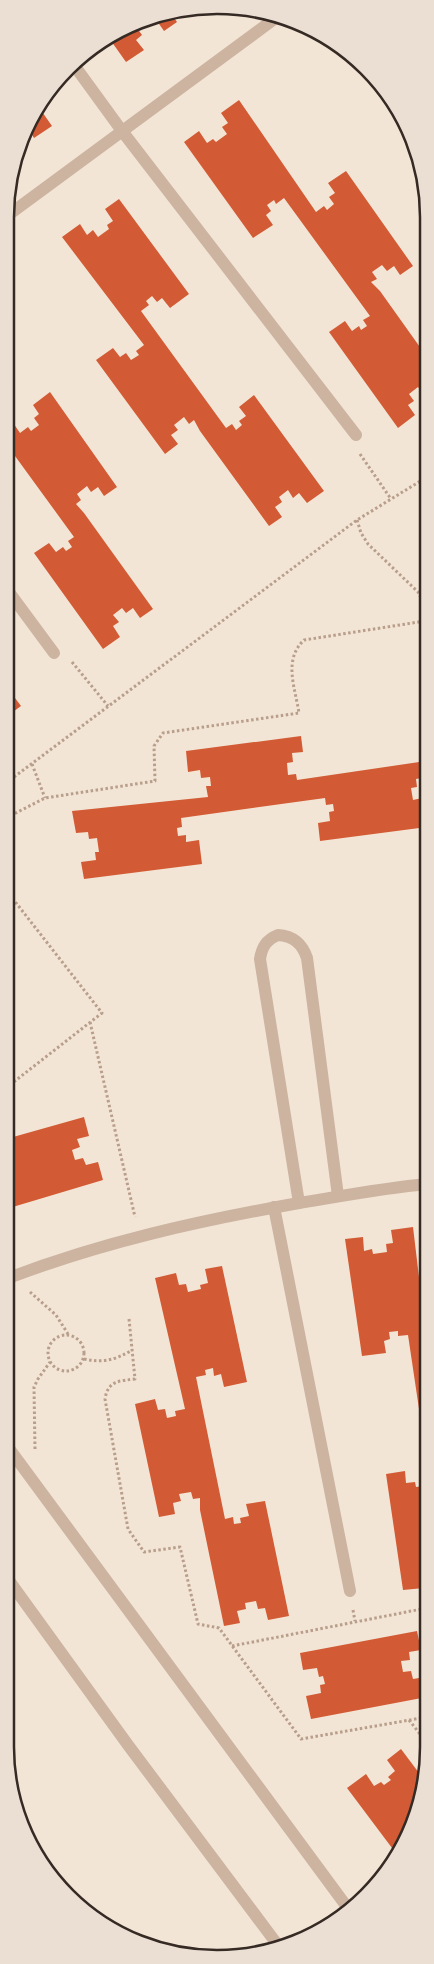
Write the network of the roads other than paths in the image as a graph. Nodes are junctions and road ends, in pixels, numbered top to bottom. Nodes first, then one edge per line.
1 (271, 21) edge
2 (77, 69) edge
3 (122, 131) junction
4 (14, 211) edge
5 (356, 436) road end
6 (14, 599) edge
7 (54, 653) road end
8 (420, 1185) edge
9 (338, 1196) junction
10 (299, 1203) junction
11 (274, 1207) junction
12 (14, 1276) edge
13 (14, 1455) edge
14 (14, 1587) edge
15 (350, 1591) dead end
16 (345, 1905) edge
17 (275, 1941) edge

1 - 3 street
2 - 3 street
3 - 4 street
3 - 5 street
6 - 7 street
8 - 9 street
9 - 10 street
9 - 10 street
10 - 11 street
11 - 12 street
11 - 15 street
13 - 16 street
14 - 17 street

